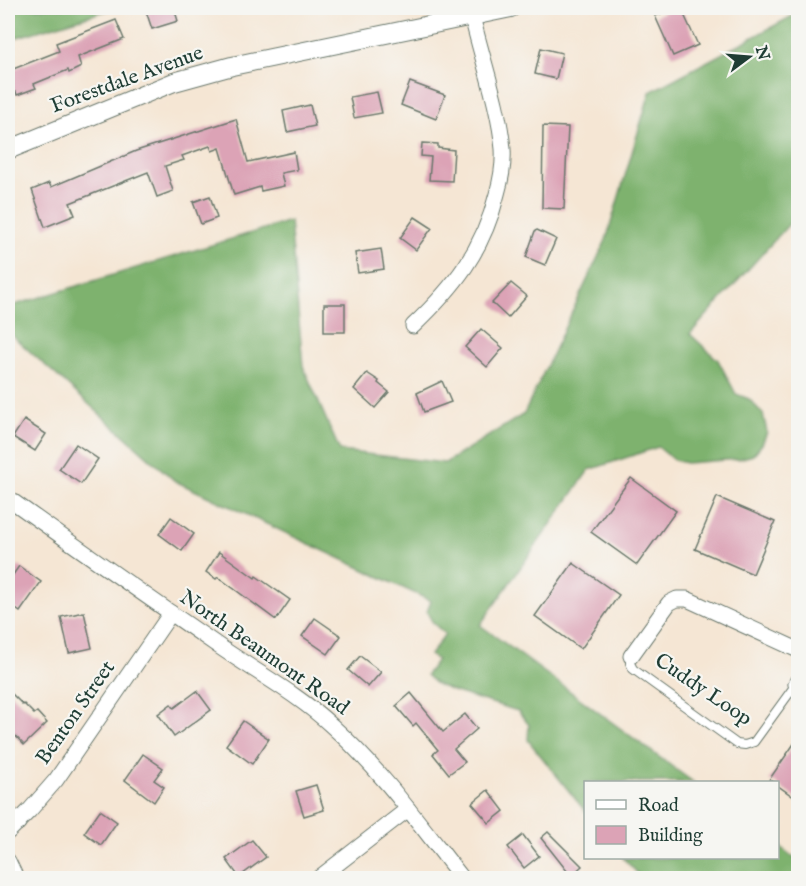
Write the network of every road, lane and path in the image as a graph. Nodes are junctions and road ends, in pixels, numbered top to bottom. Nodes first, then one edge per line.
1 (511, 8) edge
2 (472, 16) junction
3 (8, 150) edge
4 (412, 326) dead end
5 (8, 498) edge
6 (171, 613) junction
7 (798, 650) edge
8 (631, 656) joint
9 (798, 684) edge
10 (408, 809) junction
11 (11, 822) edge
12 (8, 861) edge
13 (16, 879) edge
14 (319, 879) edge
15 (462, 879) edge

1 - 2 street, Forestdale Avenue
2 - 3 street, Forestdale Avenue
2 - 4 street
5 - 6 street, North Beaumont Road
6 - 10 street, North Beaumont Road
6 - 11 street, Benton Street
7 - 8 street, Cuddy Loop
8 - 9 lane, Cuddy Loop
10 - 14 street
10 - 15 street, North Beaumont Road
12 - 13 street

